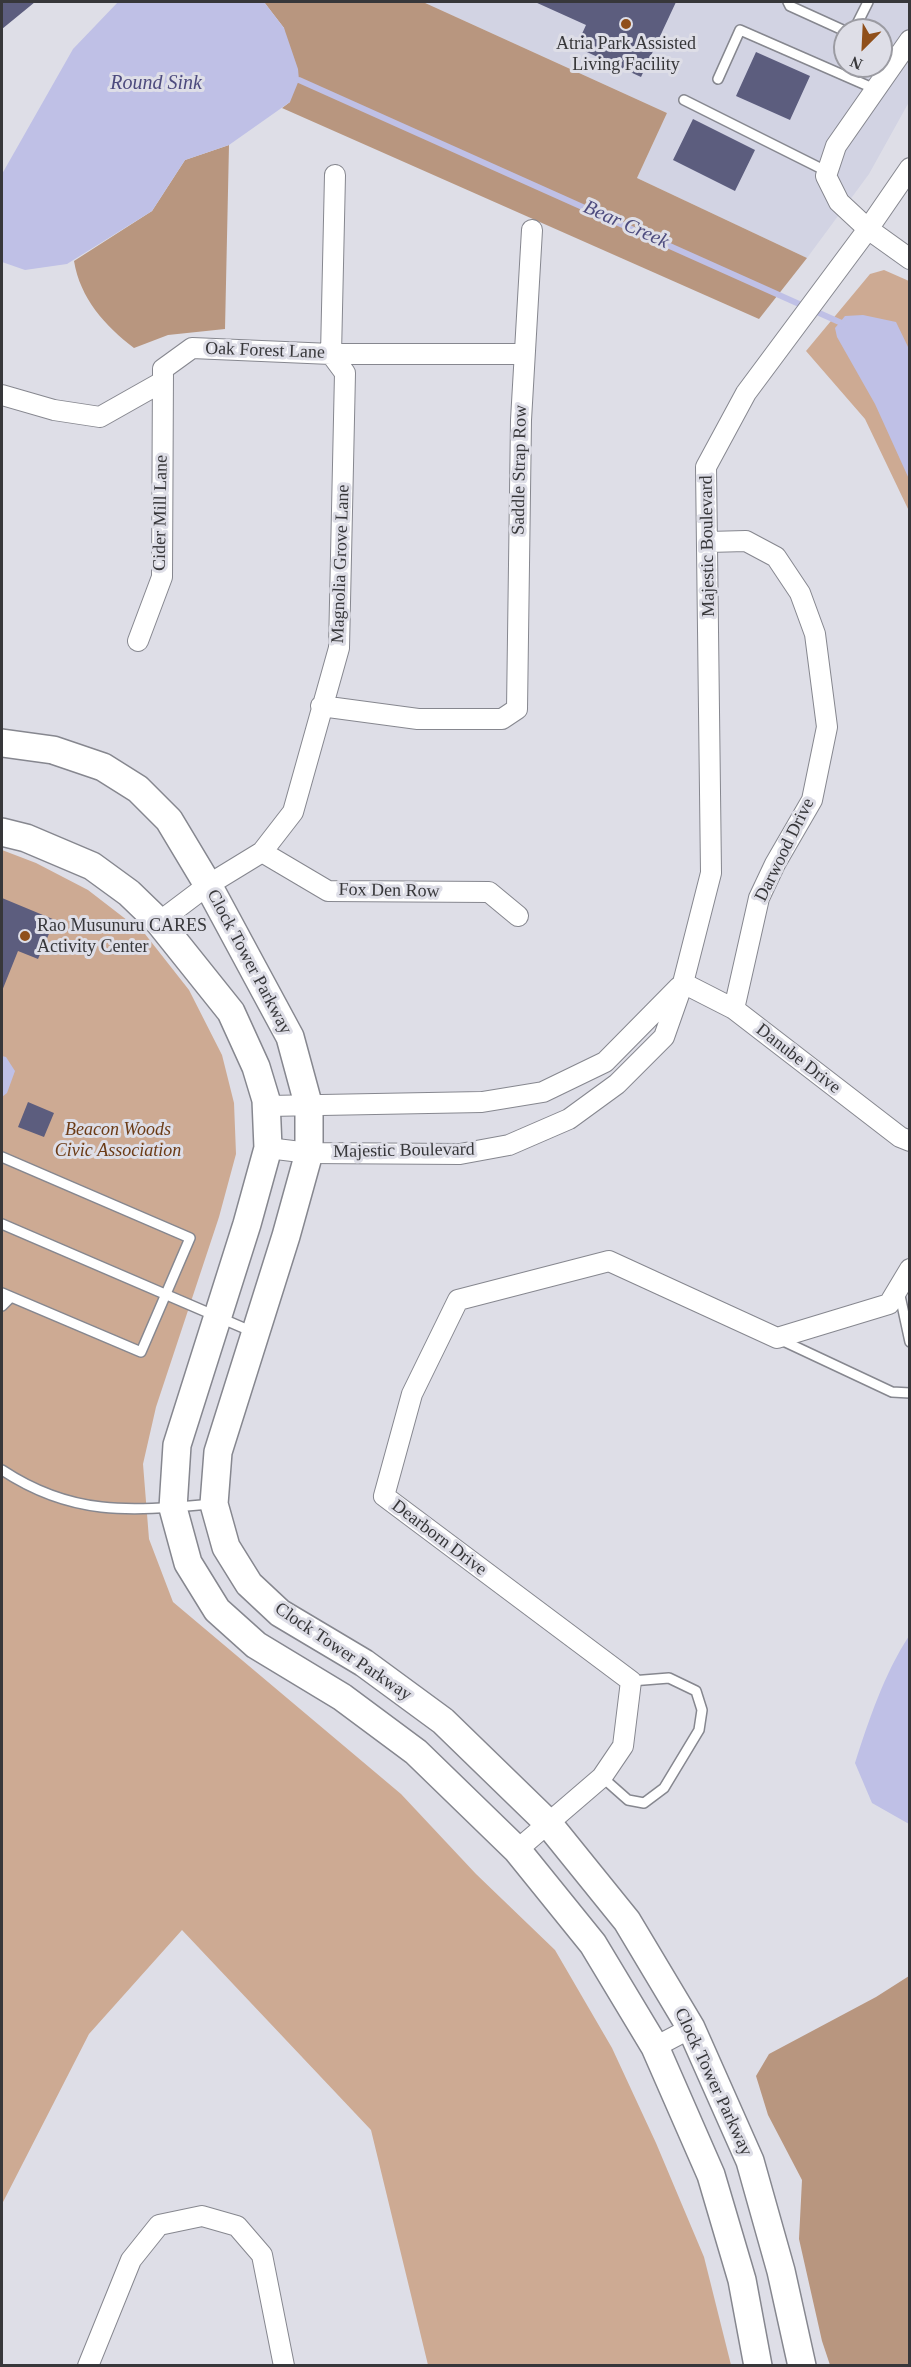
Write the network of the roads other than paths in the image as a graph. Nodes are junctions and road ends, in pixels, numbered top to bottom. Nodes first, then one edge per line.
1 (788, 2) edge
2 (868, 2) edge
3 (860, 18) edge
4 (833, 26) edge
5 (904, 47) edge
6 (718, 79) dead end
7 (875, 89) junction
8 (684, 100) dead end
9 (909, 168) edge
10 (828, 171) junction
11 (335, 176) dead end
12 (868, 229) junction
13 (532, 231) dead end
14 (909, 259) edge
15 (331, 354) junction
16 (523, 354) junction
17 (162, 382) junction
18 (2, 395) edge
19 (708, 542) junction
20 (138, 641) dead end
21 (321, 706) junction
22 (2, 743) edge
23 (2, 832) edge
24 (262, 852) junction
25 (208, 885) junction
26 (518, 916) dead end
27 (159, 922) junction
28 (683, 983) junction
29 (735, 1009) junction
30 (268, 1106) junction
31 (309, 1107) junction
32 (909, 1141) edge
33 (267, 1148) junction
34 (309, 1153) junction
35 (2, 1157) edge
36 (2, 1224) edge
37 (909, 1269) edge
38 (898, 1288) junction
39 (166, 1294) junction
40 (6, 1295) edge
41 (2, 1306) edge
42 (216, 1316) junction
43 (254, 1332) junction
44 (777, 1338) junction
45 (909, 1342) edge
46 (909, 1393) edge
47 (2, 1470) edge
48 (214, 1504) junction
49 (173, 1508) junction
50 (631, 1681) junction
51 (602, 1777) junction
52 (547, 1822) junction
53 (517, 1850) junction
54 (691, 2028) junction
55 (655, 2047) junction
56 (88, 2366) edge
57 (284, 2366) edge
58 (758, 2366) edge
59 (802, 2366) edge

1 - 4 lane
2 - 3 lane
5 - 7 street
6 - 7 lane
7 - 10 street
8 - 10 lane
9 - 12 street, Majestic Boulevard
10 - 12 street
11 - 15 street
12 - 14 street
12 - 19 street, Majestic Boulevard
13 - 16 street, Saddle Strap Row
15 - 16 street, Oak Forest Lane
15 - 17 street, Oak Forest Lane
15 - 21 street, Magnolia Grove Lane
16 - 21 street, Saddle Strap Row
17 - 18 street, Oak Forest Lane
17 - 20 street, Cider Mill Lane
19 - 28 street, Majestic Boulevard
19 - 29 street, Darwood Drive
21 - 24 street, Magnolia Grove Lane
22 - 25 street, Clock Tower Parkway
23 - 27 street
24 - 25 street, Magnolia Grove Lane
24 - 26 street, Fox Den Row
25 - 27 street, Magnolia Grove Lane
25 - 31 street, Clock Tower Parkway
27 - 30 street
28 - 29 street, Danube Drive
28 - 31 street, Majestic Boulevard
28 - 34 street, Majestic Boulevard
29 - 32 street, Danube Drive
30 - 31 street, Majestic Boulevard
30 - 33 street
31 - 34 street, Clock Tower Parkway
33 - 34 street, Majestic Boulevard
33 - 42 street
34 - 43 street, Clock Tower Parkway
35 - 39 lane
36 - 39 lane
37 - 38 street
38 - 44 street
38 - 45 lane
39 - 40 lane
39 - 42 lane
40 - 41 lane
42 - 43 lane
42 - 49 street
43 - 48 street, Clock Tower Parkway
44 - 46 lane
44 - 50 street, Dearborn Drive
47 - 49 lane
48 - 49 lane
48 - 52 street, Clock Tower Parkway
49 - 53 street
50 - 51 street
50 - 51 lane
51 - 52 street
52 - 53 street
52 - 54 street, Clock Tower Parkway
53 - 55 street
54 - 55 street
54 - 59 street, Clock Tower Parkway
55 - 58 street
56 - 57 street

